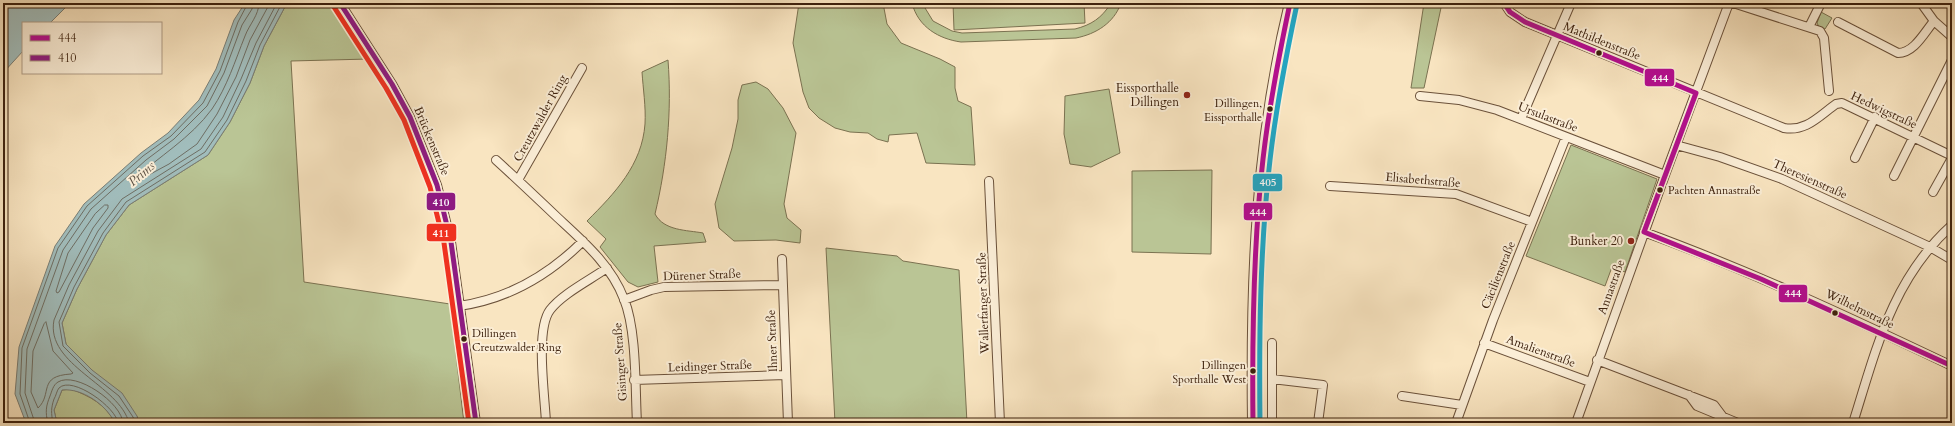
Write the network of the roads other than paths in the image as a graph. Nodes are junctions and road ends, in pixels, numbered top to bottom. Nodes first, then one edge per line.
1 (340, 3) edge
2 (1290, 3) edge
3 (1504, 3) edge
4 (1572, 3) edge
5 (1729, 3) edge
6 (1733, 3) edge
7 (1821, 3) edge
8 (1921, 3) edge
9 (1934, 21) junction
10 (1838, 22) dead end
11 (1809, 27) junction
12 (1556, 35) junction
13 (1952, 36) edge
14 (1952, 60) edge
15 (582, 68) dead end
16 (1829, 91) dead end
17 (1696, 93) junction
18 (1420, 96) dead end
19 (1875, 118) junction
20 (1521, 119) junction
21 (1566, 137) junction
22 (1915, 137) junction
23 (1676, 145) junction
24 (1952, 157) edge
25 (1855, 158) dead end
26 (496, 160) dead end
27 (1665, 175) junction
28 (1894, 176) dead end
29 (518, 180) junction
30 (989, 181) dead end
31 (1330, 186) dead end
32 (1933, 192) dead end
33 (1532, 222) junction
34 (1952, 225) edge
35 (1644, 232) junction
36 (583, 241) junction
37 (1930, 247) junction
38 (782, 259) dead end
39 (1952, 260) edge
40 (607, 268) junction
41 (782, 285) junction
42 (624, 300) junction
43 (460, 306) junction
44 (1882, 332) junction
45 (1484, 343) junction
46 (1272, 344) dead end
47 (1597, 360) junction
48 (1952, 366) edge
49 (786, 375) junction
50 (1272, 379) junction
51 (634, 380) junction
52 (1590, 382) junction
53 (1402, 396) dead end
54 (1462, 405) junction
55 (476, 423) edge
56 (546, 423) edge
57 (637, 423) edge
58 (788, 423) edge
59 (1000, 423) edge
60 (1253, 423) edge
61 (1272, 423) edge
62 (1318, 423) edge
63 (1456, 423) edge
64 (1576, 423) edge
65 (1738, 423) edge
66 (1853, 423) edge

1 - 43 street, Brückenstraße
2 - 60 street
3 - 12 street, Mathildenstraße
4 - 12 street
5 - 17 street, Annastraße
6 - 11 street
7 - 11 street
8 - 9 street
9 - 10 street
9 - 13 street
11 - 16 street
12 - 17 street, Mathildenstraße
12 - 20 street
14 - 22 street
15 - 29 street, Creutzwalder Ring
17 - 19 street, Hedwigstraße
17 - 23 street, Annastraße
18 - 20 street, Ursulastraße
19 - 22 street, Hedwigstraße
19 - 25 street
20 - 21 street, Ursulastraße
21 - 27 street, Ursulastraße
21 - 33 street, Cäcilienstraße
22 - 24 street, Hedwigstraße
22 - 28 street
23 - 27 street, Annastraße
23 - 37 street, Theresienstraße
24 - 32 street
26 - 29 street, Creutzwalder Ring
27 - 35 street, Annastraße
29 - 36 street, Creutzwalder Ring
30 - 59 street, Wallerfanger Straße
31 - 33 street, Elisabethstraße
33 - 45 street, Cäcilienstraße
34 - 37 street
35 - 44 street, Wilhelmstraße
35 - 47 street, Annastraße
36 - 40 street, Gisinger Straße
36 - 43 street
37 - 39 street, Theresienstraße
37 - 44 street
38 - 41 street, Ihner Straße
40 - 42 street, Gisinger Straße
40 - 56 street
41 - 42 street, Dürener Straße
41 - 49 street, Ihner Straße
42 - 51 street, Gisinger Straße
43 - 55 street, Brückenstraße
44 - 48 street, Wilhelmstraße
44 - 66 street
45 - 52 street, Amalienstraße
45 - 54 street, Cäcilienstraße
46 - 50 street
47 - 52 street, Annastraße
47 - 65 street
49 - 51 street, Leidinger Straße
49 - 58 street, Ihner Straße
50 - 61 street
50 - 62 street
51 - 57 street, Gisinger Straße
52 - 64 street, Annastraße
53 - 54 street
54 - 63 street, Cäcilienstraße

